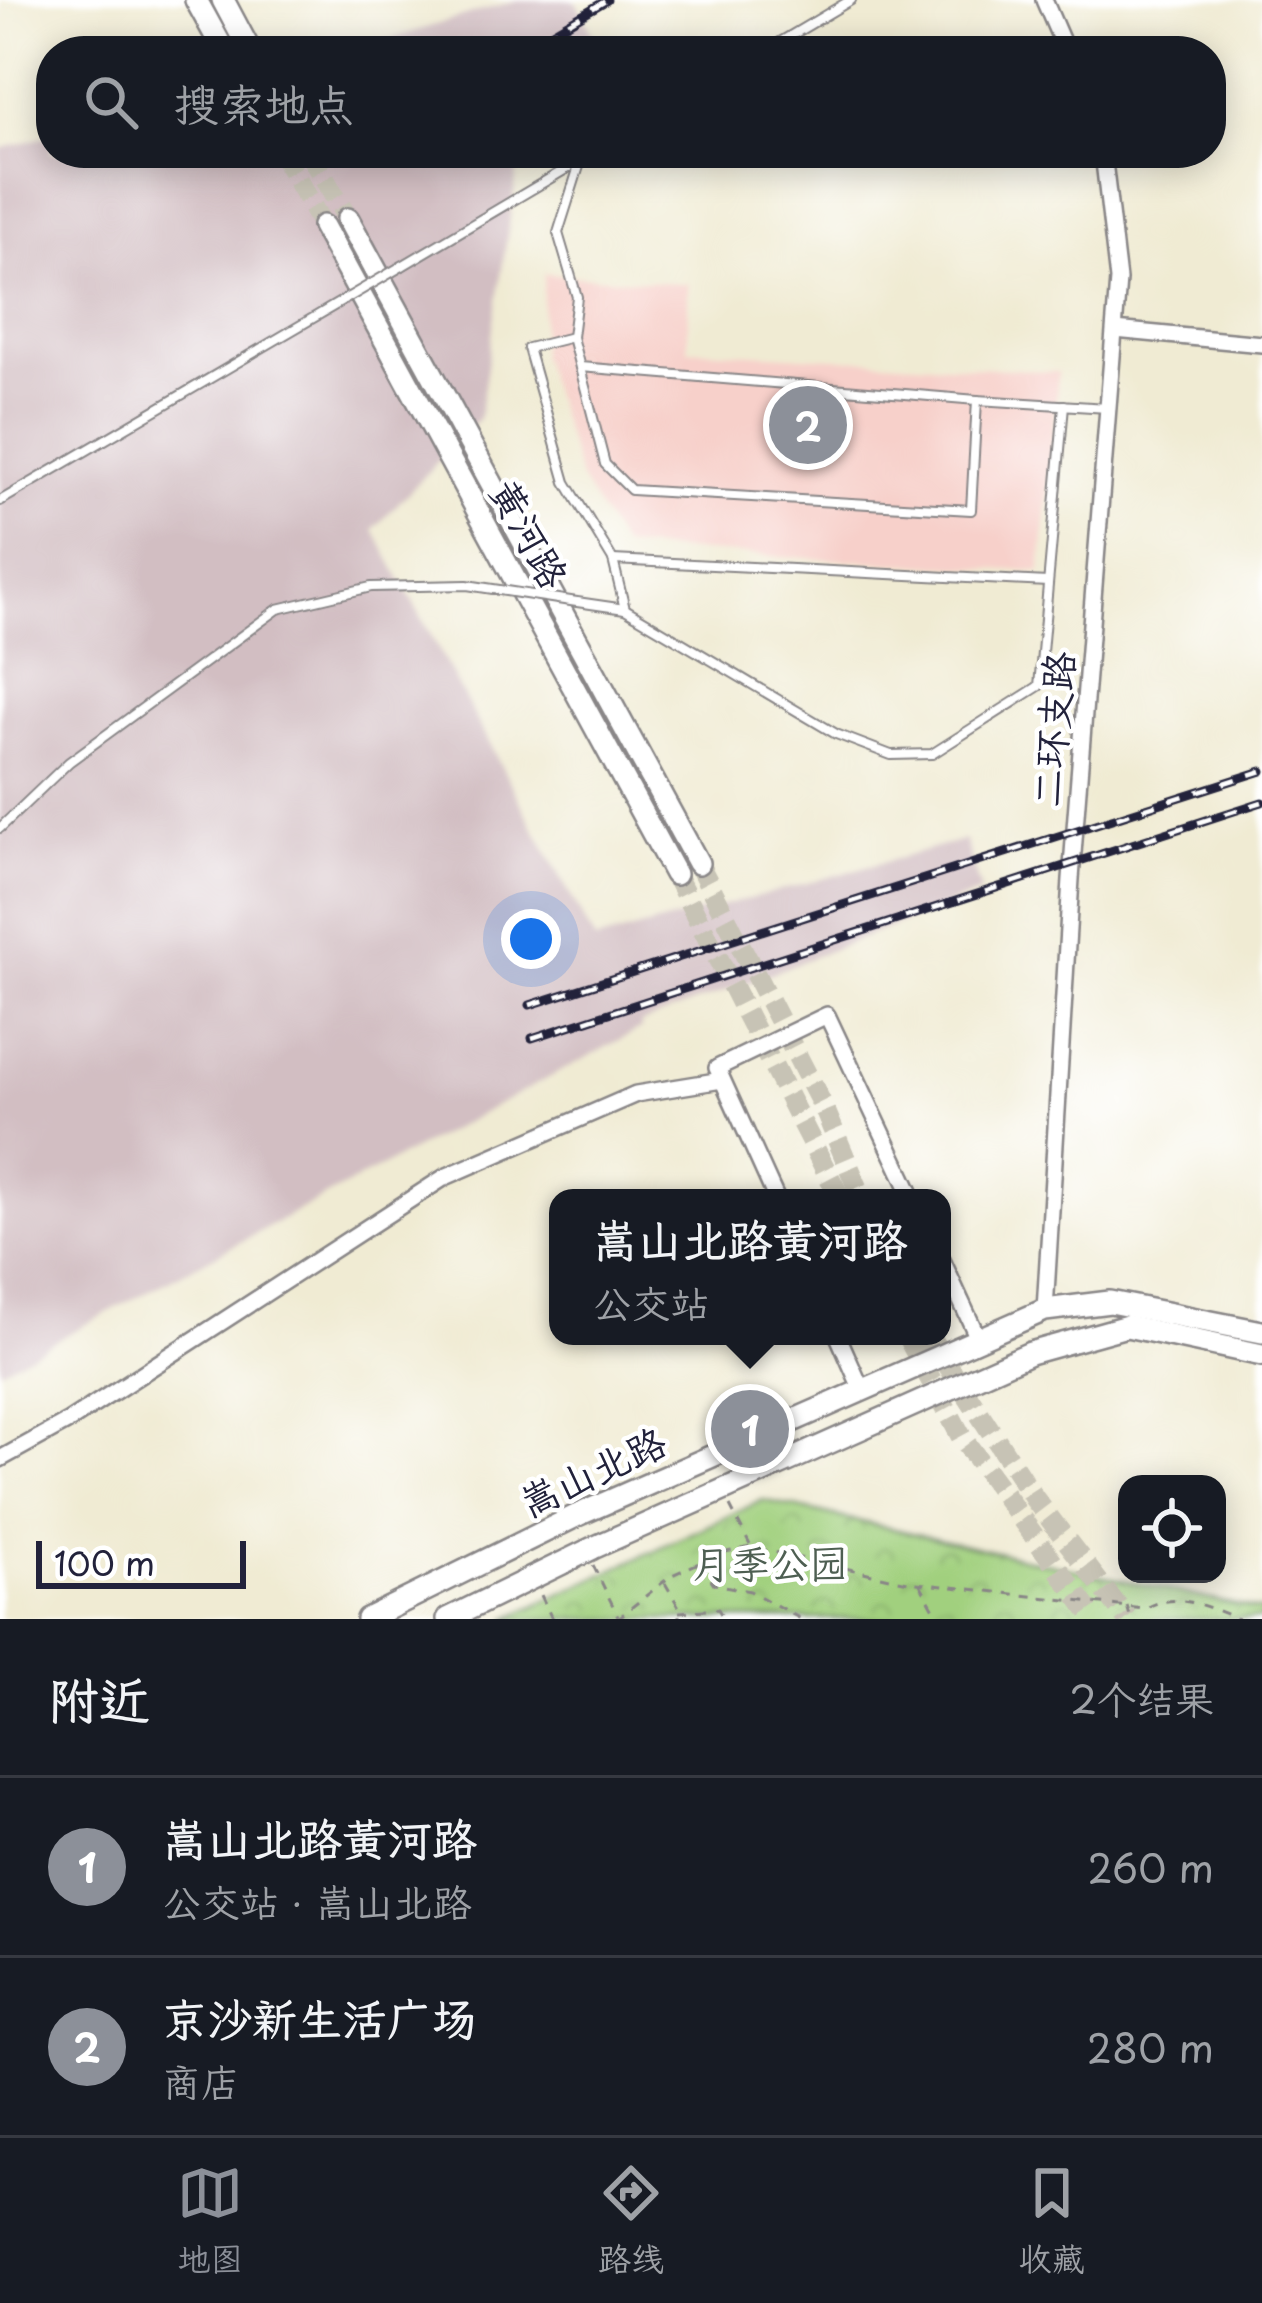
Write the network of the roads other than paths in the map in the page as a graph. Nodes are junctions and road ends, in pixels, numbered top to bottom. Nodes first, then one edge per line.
1 (196, 0) edge
2 (223, 0) edge
3 (850, 0) edge
4 (1044, 0) edge
5 (216, 36) edge
6 (242, 36) edge
7 (790, 36) edge
8 (1060, 36) edge
9 (567, 168) edge
10 (578, 168) edge
11 (1105, 168) edge
12 (348, 219) tunnel mouth
13 (323, 226) tunnel mouth
14 (1115, 330) junction
15 (572, 337) junction
16 (1262, 344) edge
17 (580, 367) junction
18 (977, 400) junction
19 (1064, 405) junction
20 (1109, 408) junction
21 (0, 500) edge
22 (613, 560) junction
23 (1048, 582) junction
24 (625, 609) junction
25 (0, 828) edge
26 (698, 863) tunnel mouth
27 (675, 874) tunnel mouth
28 (722, 1079) junction
29 (772, 1189) edge
30 (909, 1189) edge
31 (951, 1279) edge
32 (1045, 1310) junction
33 (1262, 1332) edge
34 (979, 1338) junction
35 (842, 1345) edge
36 (1262, 1355) edge
37 (861, 1388) junction
38 (0, 1459) edge
39 (368, 1619) edge
40 (448, 1619) edge

1 - 5 main road
2 - 6 main road
3 - 7 lane
4 - 8 street
9 - 21 lane, bridge
10 - 15 lane
11 - 14 street, 二环支路
12 - 26 main road, 黄河路
13 - 27 main road, 黄河路
14 - 16 street
14 - 20 street, 二环支路
15 - 17 lane
15 - 22 lane
17 - 18 lane
17 - 18 lane
18 - 19 lane
19 - 20 lane
19 - 23 lane
20 - 32 street, 二环支路
22 - 23 lane
22 - 24 lane
23 - 24 lane
24 - 25 lane, bridge
28 - 29 street
28 - 30 street
28 - 38 street
31 - 34 street
32 - 33 main road, 嵩山北路
32 - 34 main road, 嵩山北路
34 - 37 main road, 嵩山北路
35 - 37 street
36 - 40 main road, 嵩山北路
37 - 39 main road, 嵩山北路

